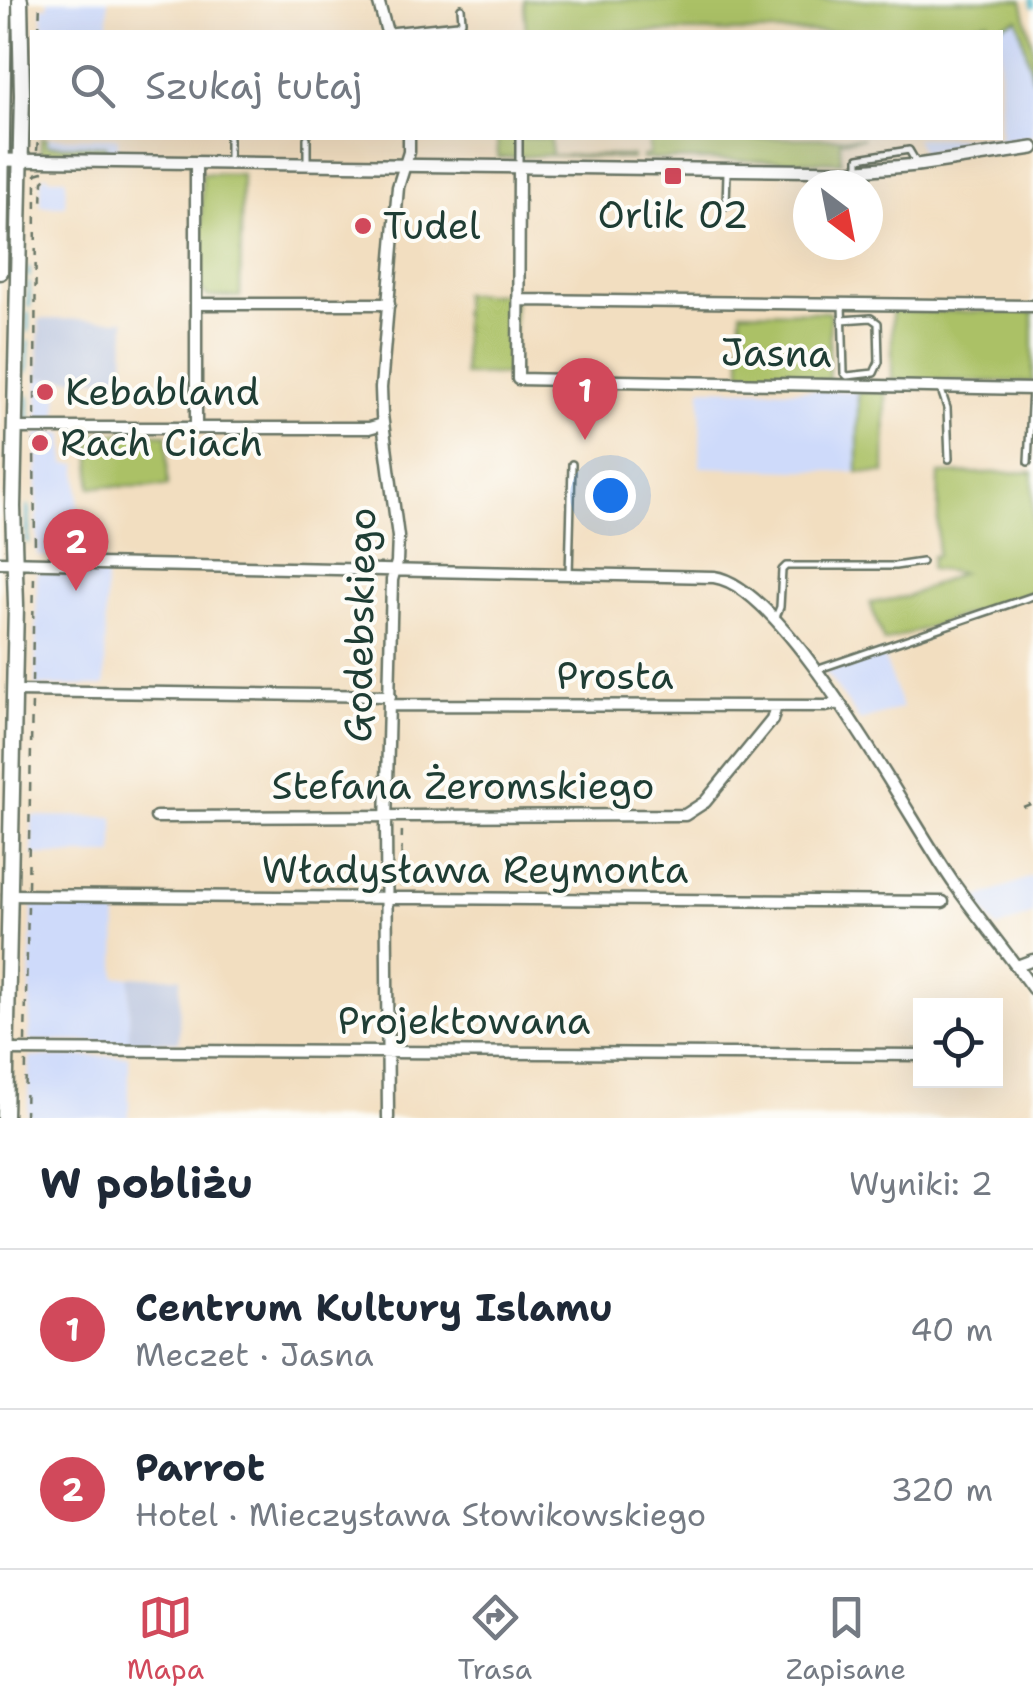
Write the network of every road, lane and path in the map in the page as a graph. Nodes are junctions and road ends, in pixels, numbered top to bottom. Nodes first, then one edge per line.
1 (4, 0) edge
2 (20, 0) edge
3 (40, 0) edge
4 (378, 0) edge
5 (461, 8) dead end
6 (40, 30) edge
7 (386, 30) edge
8 (404, 30) edge
9 (2, 54) edge
10 (38, 140) edge
11 (229, 140) edge
12 (308, 140) edge
13 (409, 140) edge
14 (519, 140) edge
15 (1033, 148) edge
16 (37, 154) dead end
17 (2, 160) edge
18 (21, 160) junction
19 (196, 163) junction
20 (229, 164) junction
21 (307, 165) junction
22 (405, 166) junction
23 (36, 167) dead end
24 (520, 167) junction
25 (727, 169) junction
26 (36, 174) junction
27 (42, 205) dead end
28 (726, 206) dead end
29 (0, 272) edge
30 (520, 300) junction
31 (196, 304) junction
32 (389, 304) junction
33 (842, 304) junction
34 (1033, 306) edge
35 (842, 320) junction
36 (940, 387) junction
37 (1032, 389) edge
38 (384, 424) junction
39 (35, 425) dead end
40 (15, 428) junction
41 (196, 428) junction
42 (34, 434) dead end
43 (949, 459) dead end
44 (1028, 462) dead end
45 (572, 464) dead end
46 (35, 558) dead end
47 (922, 562) dead end
48 (8, 563) edge
49 (34, 569) dead end
50 (395, 570) junction
51 (569, 574) junction
52 (1033, 596) edge
53 (774, 620) junction
54 (816, 670) junction
55 (32, 686) dead end
56 (14, 691) junction
57 (32, 697) dead end
58 (390, 700) junction
59 (838, 703) junction
60 (776, 706) junction
61 (1033, 803) edge
62 (1023, 807) dead end
63 (386, 814) junction
64 (156, 816) dead end
65 (28, 890) dead end
66 (8, 896) junction
67 (387, 900) junction
68 (28, 901) dead end
69 (943, 902) dead end
70 (1033, 960) edge
71 (1017, 966) junction
72 (1033, 989) edge
73 (25, 1044) dead end
74 (6, 1050) junction
75 (388, 1050) junction
76 (26, 1054) dead end
77 (913, 1054) edge
78 (5, 1118) edge
79 (24, 1118) edge
80 (388, 1118) edge

1 - 9 main road
2 - 18 main road
3 - 6 path
4 - 7 street
5 - 8 lane
9 - 17 main road
10 - 16 path
11 - 20 lane
12 - 21 lane
13 - 22 street, Godebskiego
14 - 24 lane
15 - 25 street
17 - 18 street
17 - 29 main road
18 - 19 street
18 - 40 main road
19 - 20 street
19 - 31 street
20 - 21 street
21 - 22 street
22 - 24 street
22 - 32 street, Godebskiego
23 - 26 path
24 - 25 street
24 - 30 street
25 - 28 lane
26 - 27 path
26 - 39 path
30 - 33 street
30 - 36 street, Jasna
31 - 32 street
31 - 41 street
32 - 38 street, Godebskiego
33 - 34 street
33 - 35 lane
35 - 35 lane
36 - 37 street, Jasna
36 - 43 lane
37 - 44 lane
38 - 41 street
38 - 50 street, Godebskiego
40 - 41 street
40 - 48 main road
42 - 46 path
45 - 51 lane
47 - 53 lane
48 - 50 street
48 - 56 main road
49 - 55 path
50 - 51 street
50 - 58 street, Godebskiego
51 - 53 street
52 - 54 lane
53 - 54 street
54 - 59 street
56 - 58 street, Prosta
56 - 66 main road
57 - 65 path
58 - 60 street, Prosta
58 - 63 street, Godebskiego
59 - 60 street, Prosta
59 - 71 street
60 - 63 street, Stefana Żeromskiego
61 - 62 path
63 - 64 street, Stefana Żeromskiego
63 - 67 street, Godebskiego
66 - 67 street, Władysława Reymonta
66 - 74 main road
67 - 69 street, Władysława Reymonta
67 - 75 street, Godebskiego
68 - 73 path
70 - 71 street
71 - 72 street
74 - 75 street, Projektowana
74 - 78 main road
75 - 77 street, Projektowana
75 - 80 street, Godebskiego
76 - 79 path

